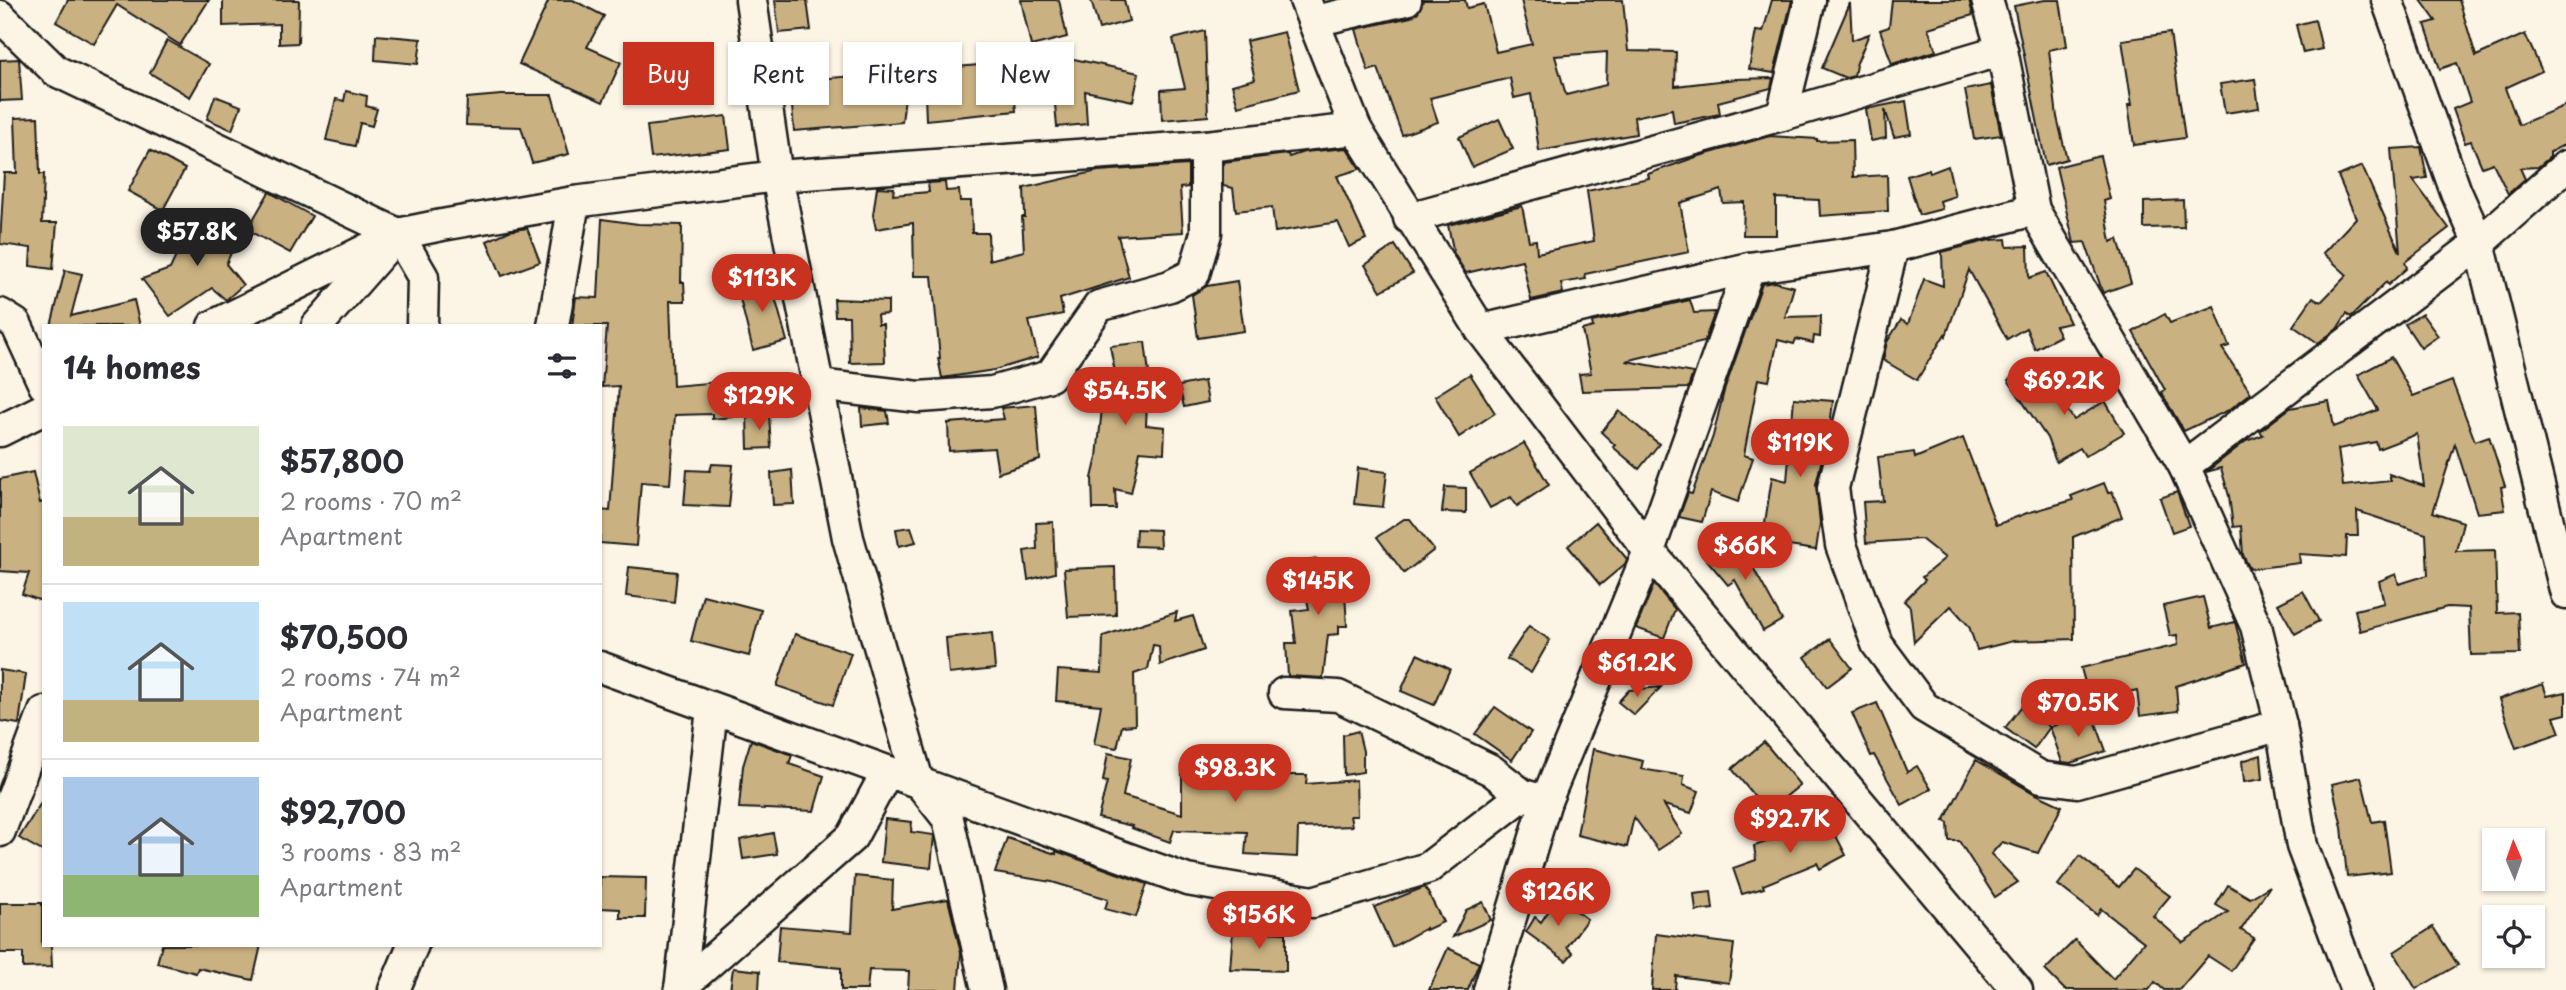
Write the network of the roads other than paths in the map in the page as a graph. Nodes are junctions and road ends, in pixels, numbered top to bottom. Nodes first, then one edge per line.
1 (751, 0) edge
2 (1406, 0) edge
3 (1810, 0) edge
4 (1987, 0) edge
5 (2387, 0) edge
6 (1310, 10) edge
7 (0, 16) edge
8 (2002, 50) junction
9 (1782, 115) junction
10 (1356, 129) junction
11 (1206, 146) junction
12 (2566, 166) edge
13 (777, 176) junction
14 (574, 202) junction
15 (2034, 209) junction
16 (1409, 218) junction
17 (398, 234) junction
18 (2479, 243) junction
19 (1893, 247) junction
20 (1749, 268) junction
21 (0, 314) edge
22 (217, 324) edge
23 (319, 324) edge
24 (422, 324) edge
25 (553, 324) edge
26 (1481, 330) junction
27 (42, 381) edge
28 (818, 385) junction
29 (42, 410) edge
30 (0, 431) edge
31 (2184, 466) junction
32 (1649, 551) junction
33 (2566, 594) edge
34 (602, 668) edge
35 (1284, 693) dead end
36 (712, 709) junction
37 (42, 717) edge
38 (2281, 725) junction
39 (887, 772) junction
40 (918, 781) junction
41 (1535, 798) junction
42 (0, 831) edge
43 (412, 947) edge
44 (680, 989) edge
45 (394, 990) edge
46 (987, 990) edge
47 (1489, 990) edge
48 (2017, 990) edge
49 (2356, 990) edge

1 - 13 street
2 - 6 street
3 - 9 street
4 - 8 street
5 - 18 street
6 - 10 street
7 - 17 street
8 - 9 street
8 - 15 street
9 - 16 street
10 - 11 street
10 - 16 street
11 - 13 street
11 - 28 street
12 - 18 street
13 - 14 street
13 - 28 street
14 - 17 street
14 - 25 street
15 - 19 street
15 - 31 street
16 - 26 street
17 - 22 street
17 - 23 street
17 - 24 street
18 - 31 street
18 - 33 street
19 - 20 street
19 - 38 street
20 - 26 street
20 - 32 street
21 - 27 street
26 - 32 street
28 - 40 street
29 - 30 street
31 - 38 street
32 - 41 street
32 - 48 street
34 - 36 street
35 - 41 street
36 - 39 street
36 - 44 street
37 - 42 street
38 - 49 street
39 - 40 street
39 - 44 street
40 - 41 street
40 - 46 street
41 - 47 street
43 - 45 street

